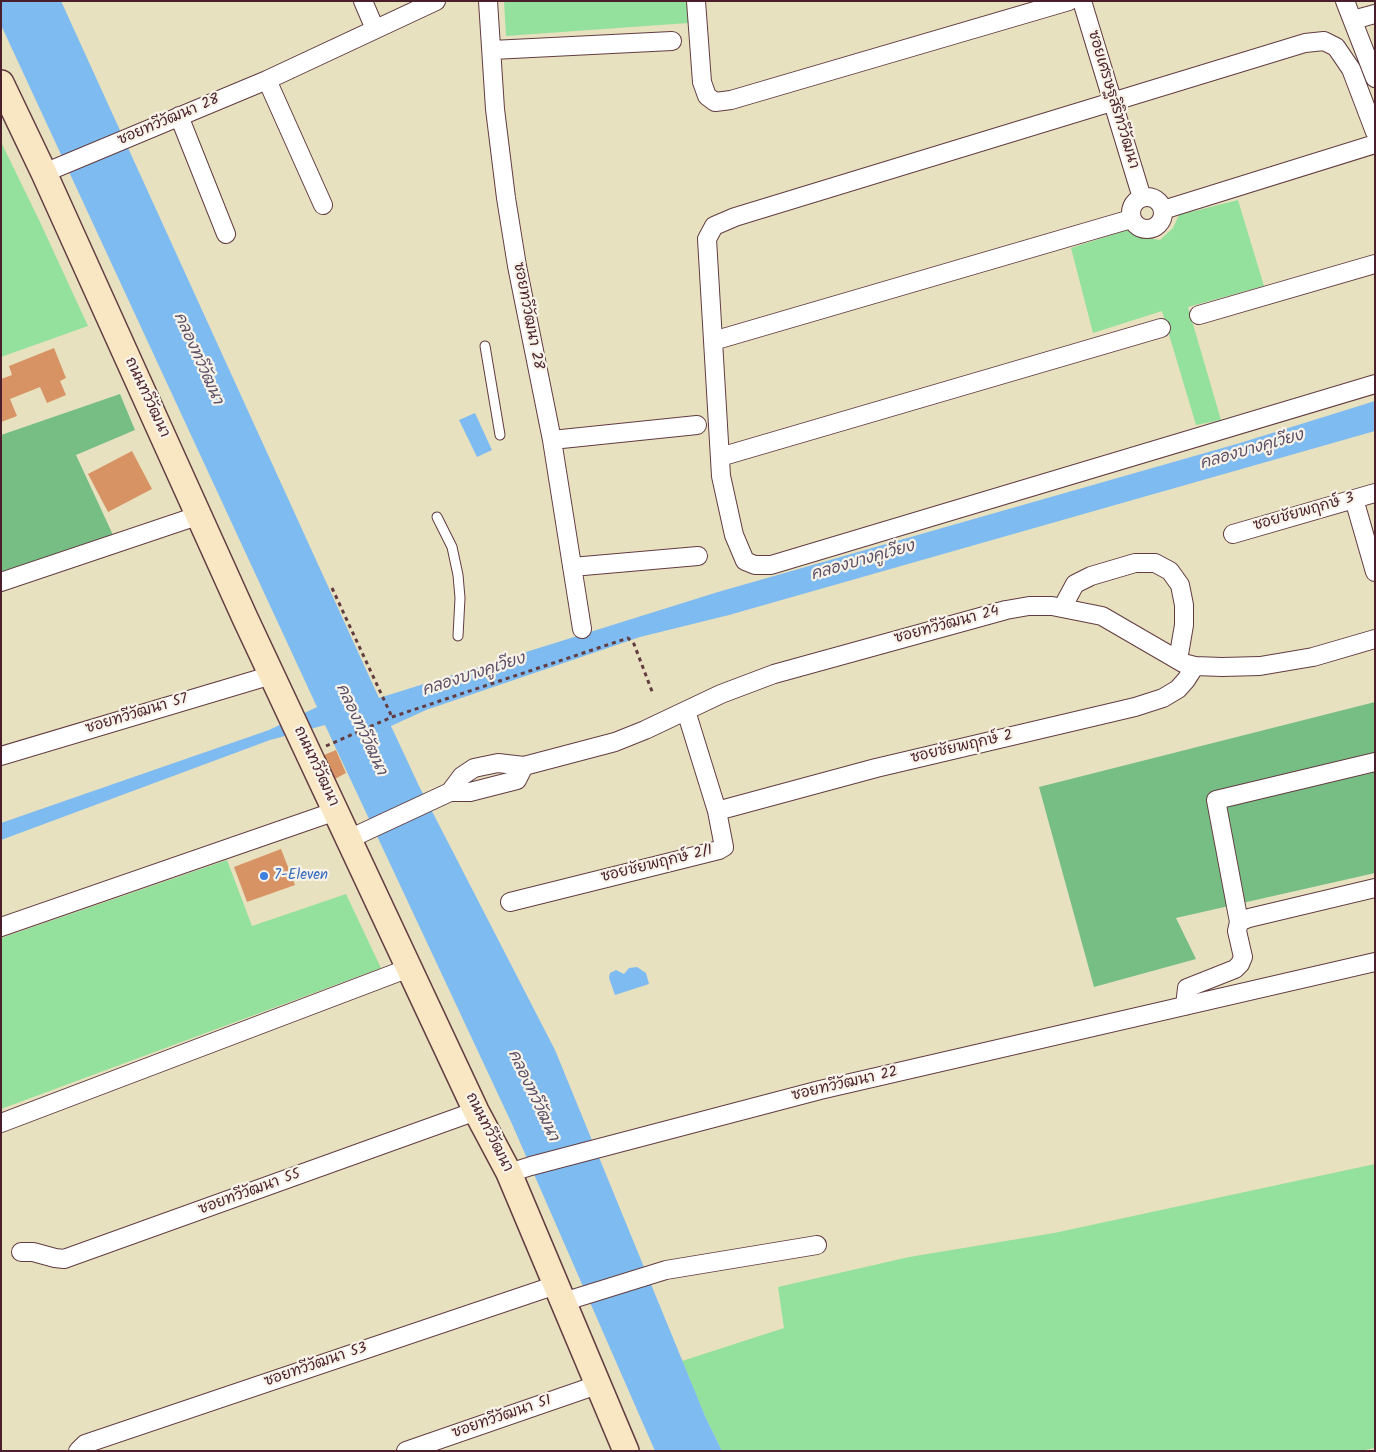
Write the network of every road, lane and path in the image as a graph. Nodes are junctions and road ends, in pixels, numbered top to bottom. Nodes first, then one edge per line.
1 (363, 1) edge
2 (436, 1) edge
3 (488, 1) edge
4 (696, 1) edge
5 (1069, 1) edge
6 (1082, 1) edge
7 (1345, 1) edge
8 (1375, 14) edge
9 (1352, 20) junction
10 (375, 30) junction
11 (672, 41) dead end
12 (492, 50) junction
13 (1375, 78) edge
14 (267, 80) junction
15 (1, 83) edge
16 (1112, 102) junction
17 (179, 116) junction
18 (1375, 132) edge
19 (1375, 144) edge
20 (44, 173) junction
21 (1142, 198) junction
22 (322, 205) dead end
23 (1163, 210) junction
24 (1131, 219) junction
25 (226, 234) dead end
26 (1375, 264) edge
27 (1199, 315) dead end
28 (1161, 328) dead end
29 (713, 341) junction
30 (486, 346) dead end
31 (1375, 384) edge
32 (697, 425) dead end
33 (500, 435) dead end
34 (552, 440) junction
35 (720, 457) junction
36 (1375, 493) edge
37 (1354, 499) junction
38 (200, 516) junction
39 (437, 517) dead end
40 (1234, 534) dead end
41 (698, 556) dead end
42 (572, 567) junction
43 (1375, 572) edge
44 (1, 582) edge
45 (332, 588) dead end
46 (1062, 608) junction
47 (582, 629) dead end
48 (458, 636) dead end
49 (1375, 639) edge
50 (1187, 663) junction
51 (272, 675) junction
52 (653, 694) dead end
53 (686, 710) junction
54 (390, 717) junction
55 (326, 746) dead end
56 (1, 756) edge
57 (1375, 762) edge
58 (336, 811) junction
59 (717, 811) junction
60 (349, 840) junction
61 (1375, 888) edge
62 (510, 902) dead end
63 (1239, 922) junction
64 (1, 927) edge
65 (1375, 962) edge
66 (409, 968) junction
67 (1185, 1006) junction
68 (476, 1111) junction
69 (1, 1123) edge
70 (520, 1169) junction
71 (817, 1245) dead end
72 (21, 1252) dead end
73 (568, 1294) junction
74 (597, 1385) junction
75 (78, 1451) edge
76 (406, 1451) edge
77 (626, 1451) edge

1 - 10 street
2 - 10 street, ซอยทวีวัฒนา 28
3 - 12 street, ซอยทวีวัฒนา 28
4 - 5 street
6 - 16 street, ซอยเศรษฐสิริทวีวัฒนา
7 - 9 street
8 - 9 street
9 - 13 street
10 - 14 street, ซอยทวีวัฒนา 28
11 - 12 street
12 - 34 street, ซอยทวีวัฒนา 28
14 - 17 street, ซอยทวีวัฒนา 28
14 - 22 street
15 - 20 main road, ถนนทวีวัฒนา
16 - 18 street
16 - 21 street, ซอยเศรษฐสิริทวีวัฒนา
16 - 29 street
17 - 20 street, ซอยทวีวัฒนา 28
17 - 25 street
19 - 23 street
20 - 38 main road, ถนนทวีวัฒนา
21 - 23 street
21 - 24 street
23 - 24 street
24 - 29 street
26 - 27 street
28 - 35 street
29 - 35 street
30 - 33 lane
31 - 35 street
32 - 34 street
34 - 42 street, ซอยทวีวัฒนา 28
36 - 37 street, ซอยชัยพฤกษ์ 3
37 - 40 street, ซอยชัยพฤกษ์ 3
37 - 43 street
38 - 44 street
38 - 51 main road, ถนนทวีวัฒนา
39 - 48 lane
41 - 42 street
42 - 47 street, ซอยทวีวัฒนา 28
45 - 54 path
46 - 50 street, ซอยทวีวัฒนา 24
46 - 50 street
46 - 53 street, ซอยทวีวัฒนา 24
49 - 50 street, ซอยทวีวัฒนา 24
50 - 59 street, ซอยชัยพฤกษ์ 2
51 - 56 street, ซอยทวีวัฒนา 57
51 - 58 main road, ถนนทวีวัฒนา
52 - 54 path
53 - 59 street, ซอยชัยพฤกษ์ 2/1
53 - 60 street, ซอยทวีวัฒนา 24
54 - 55 path
57 - 63 street
58 - 60 main road, ถนนทวีวัฒนา
58 - 64 street
59 - 62 street, ซอยชัยพฤกษ์ 2/1
60 - 66 main road, ถนนทวีวัฒนา
61 - 63 street
63 - 67 street
65 - 67 street, ซอยทวีวัฒนา 22
66 - 68 main road, ถนนทวีวัฒนา
66 - 69 street
67 - 70 street, ซอยทวีวัฒนา 22
68 - 70 main road, ถนนทวีวัฒนา
68 - 72 street, ซอยทวีวัฒนา 55
70 - 73 main road, ถนนทวีวัฒนา
71 - 73 street, ซอยทวีวัฒนา 53
73 - 74 main road, ถนนทวีวัฒนา
73 - 75 street, ซอยทวีวัฒนา 53
74 - 76 street, ซอยทวีวัฒนา 51
74 - 77 main road, ถนนทวีวัฒนา

